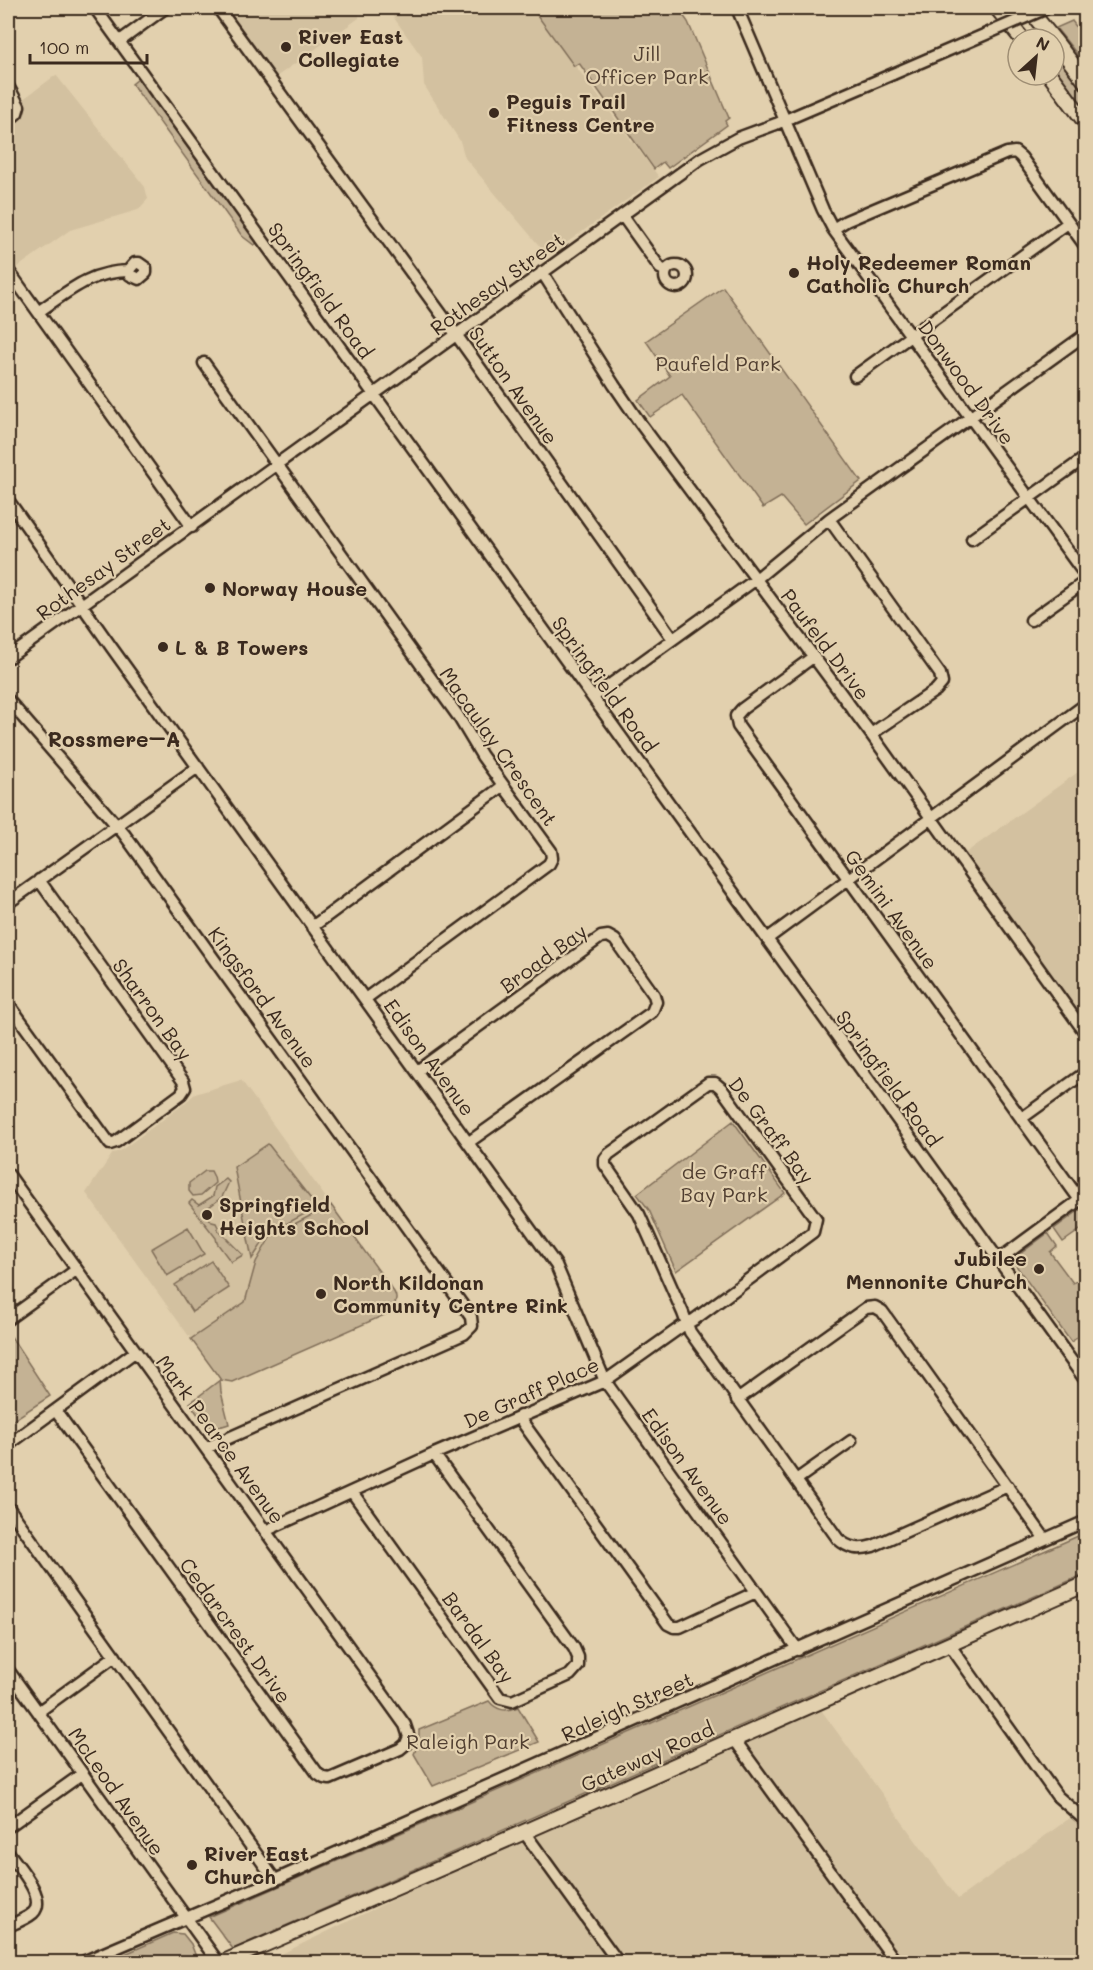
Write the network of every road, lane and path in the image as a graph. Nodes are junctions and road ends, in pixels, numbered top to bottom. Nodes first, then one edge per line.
1 (95, 8) edge
2 (165, 8) edge
3 (218, 8) edge
4 (997, 8) edge
5 (1028, 8) edge
6 (1047, 8) edge
7 (741, 9) edge
8 (1012, 27) edge
9 (1043, 27) edge
10 (120, 40) junction
11 (1066, 56) edge
12 (1086, 82) edge
13 (8, 86) edge
14 (1059, 87) edge
15 (785, 120) junction
16 (8, 121) edge
17 (1086, 123) edge
18 (622, 215) junction
19 (1068, 223) junction
20 (833, 229) junction
21 (1086, 247) edge
22 (8, 270) edge
23 (128, 271) dead end
24 (666, 271) dead end
25 (542, 272) junction
26 (38, 312) junction
27 (1086, 334) edge
28 (455, 335) junction
29 (911, 335) junction
30 (204, 363) dead end
31 (855, 376) dead end
32 (375, 395) junction
33 (970, 418) junction
34 (1086, 457) edge
35 (277, 465) junction
36 (1029, 498) junction
37 (8, 500) edge
38 (829, 519) junction
39 (192, 527) junction
40 (972, 539) dead end
41 (1086, 578) edge
42 (755, 580) junction
43 (82, 606) junction
44 (1031, 620) dead end
45 (673, 639) junction
46 (813, 657) junction
47 (8, 658) edge
48 (593, 698) junction
49 (8, 700) edge
50 (1086, 704) edge
51 (871, 734) junction
52 (198, 767) junction
53 (503, 786) junction
54 (929, 818) junction
55 (117, 826) junction
56 (848, 878) junction
57 (39, 880) junction
58 (8, 903) edge
59 (312, 927) junction
60 (767, 939) junction
61 (365, 999) junction
62 (8, 1003) edge
63 (1086, 1034) edge
64 (417, 1071) junction
65 (1086, 1072) edge
66 (1022, 1118) junction
67 (469, 1142) junction
68 (8, 1174) edge
69 (1083, 1198) edge
70 (816, 1225) joint
71 (998, 1260) junction
72 (76, 1270) junction
73 (8, 1319) edge
74 (687, 1323) junction
75 (136, 1351) junction
76 (605, 1381) junction
77 (1086, 1382) edge
78 (737, 1400) junction
79 (56, 1411) junction
80 (520, 1416) junction
81 (851, 1441) dead end
82 (8, 1445) edge
83 (206, 1448) junction
84 (434, 1454) junction
85 (796, 1480) junction
86 (1008, 1486) junction
87 (352, 1492) junction
88 (8, 1507) edge
89 (1086, 1521) edge
90 (266, 1531) junction
91 (1046, 1539) junction
92 (1086, 1584) edge
93 (756, 1592) junction
94 (949, 1644) junction
95 (798, 1650) junction
96 (115, 1656) junction
97 (8, 1670) edge
98 (38, 1712) junction
99 (405, 1725) joint
100 (734, 1739) junction
101 (82, 1774) junction
102 (1086, 1821) edge
103 (8, 1827) edge
104 (524, 1832) junction
105 (8, 1852) edge
106 (275, 1880) junction
107 (185, 1918) junction
108 (8, 1926) edge
109 (83, 1962) edge
110 (218, 1962) edge
111 (224, 1962) edge
112 (618, 1962) edge
113 (896, 1962) edge

1 - 10 street, Springfield Road
2 - 10 street
3 - 28 street, Sutton Avenue
4 - 8 main road
5 - 9 main road
6 - 15 street, Rothesay Street, bridge
7 - 15 street, Donwood Drive
10 - 32 street, Springfield Road
11 - 12 main road
13 - 16 street
14 - 17 main road
15 - 18 street, Rothesay Street
15 - 20 street, Donwood Drive
18 - 24 street
18 - 25 street, Rothesay Street
19 - 20 street
19 - 21 street
19 - 29 street
20 - 29 street, Donwood Drive
22 - 26 street
23 - 26 street
25 - 28 street, Rothesay Street
25 - 42 street, Paufeld Drive
26 - 39 street
27 - 33 street
28 - 32 street, Rothesay Street
28 - 45 street, Sutton Avenue
29 - 31 street
29 - 33 street, Donwood Drive
30 - 35 street, Macaulay Crescent
32 - 35 street, Rothesay Street
32 - 48 street, Springfield Road
33 - 36 street, Donwood Drive
33 - 38 street
34 - 36 street
35 - 39 street, Rothesay Street
35 - 53 street, Macaulay Crescent
36 - 40 street
36 - 41 street, Donwood Drive
37 - 43 street, Edison Avenue
38 - 42 street
38 - 51 street
39 - 43 street, Rothesay Street
41 - 44 street
42 - 45 street
42 - 46 street, Paufeld Drive
43 - 47 street, Rothesay Street
43 - 52 street, Edison Avenue
45 - 48 street
46 - 51 street, Paufeld Drive
46 - 56 street, Gemini Avenue
48 - 60 street, Springfield Road
49 - 55 street, Kingsford Avenue
50 - 54 street
51 - 54 street, Paufeld Drive
52 - 55 street
52 - 59 street, Edison Avenue
53 - 59 street
53 - 61 street, Macaulay Crescent
54 - 56 street
54 - 63 street, Paufeld Drive
55 - 57 street
55 - 83 street, Kingsford Avenue
56 - 60 street
56 - 66 street, Gemini Avenue
57 - 58 street
57 - 62 street, Sharron Bay
59 - 61 street, Edison Avenue
60 - 71 street, Springfield Road
61 - 64 street, Edison Avenue
64 - 67 street, Edison Avenue
64 - 67 street, Broad Bay
65 - 66 street
66 - 69 street, Gemini Avenue
67 - 76 street, Edison Avenue
68 - 72 street, Mark Pearce Avenue
69 - 71 street
70 - 74 street, De Graff Place
70 - 74 street, De Graff Bay
71 - 77 street, Springfield Road
72 - 73 street
72 - 75 street, Mark Pearce Avenue
74 - 76 street, De Graff Place
74 - 78 street
75 - 79 street
75 - 83 street, Mark Pearce Avenue
76 - 80 street, De Graff Place
76 - 93 street, Edison Avenue
78 - 85 street
78 - 86 street
79 - 82 street
79 - 99 street, Cedarcrest Drive
80 - 84 street, De Graff Place
80 - 93 street
81 - 85 street
83 - 90 street, Mark Pearce Avenue
84 - 87 street, De Graff Place
84 - 87 street, Bardal Bay
85 - 86 street
86 - 91 street
87 - 90 street, De Graff Place
88 - 96 street
89 - 91 street, Raleigh Street
90 - 99 street, Mark Pearce Avenue
91 - 95 street, Raleigh Street
92 - 94 main road, Gateway Road
93 - 95 street, Edison Avenue
94 - 100 main road, Gateway Road
94 - 102 street
95 - 106 street, Raleigh Street
96 - 98 street
96 - 106 street
97 - 98 street, McLeod Avenue
98 - 101 street, McLeod Avenue
100 - 104 main road, Gateway Road
100 - 113 street
101 - 103 street
101 - 107 street, McLeod Avenue
104 - 111 main road, Gateway Road
104 - 112 street
105 - 108 street
106 - 107 street, Raleigh Street
107 - 109 street, Raleigh Street
107 - 110 street, McLeod Avenue

